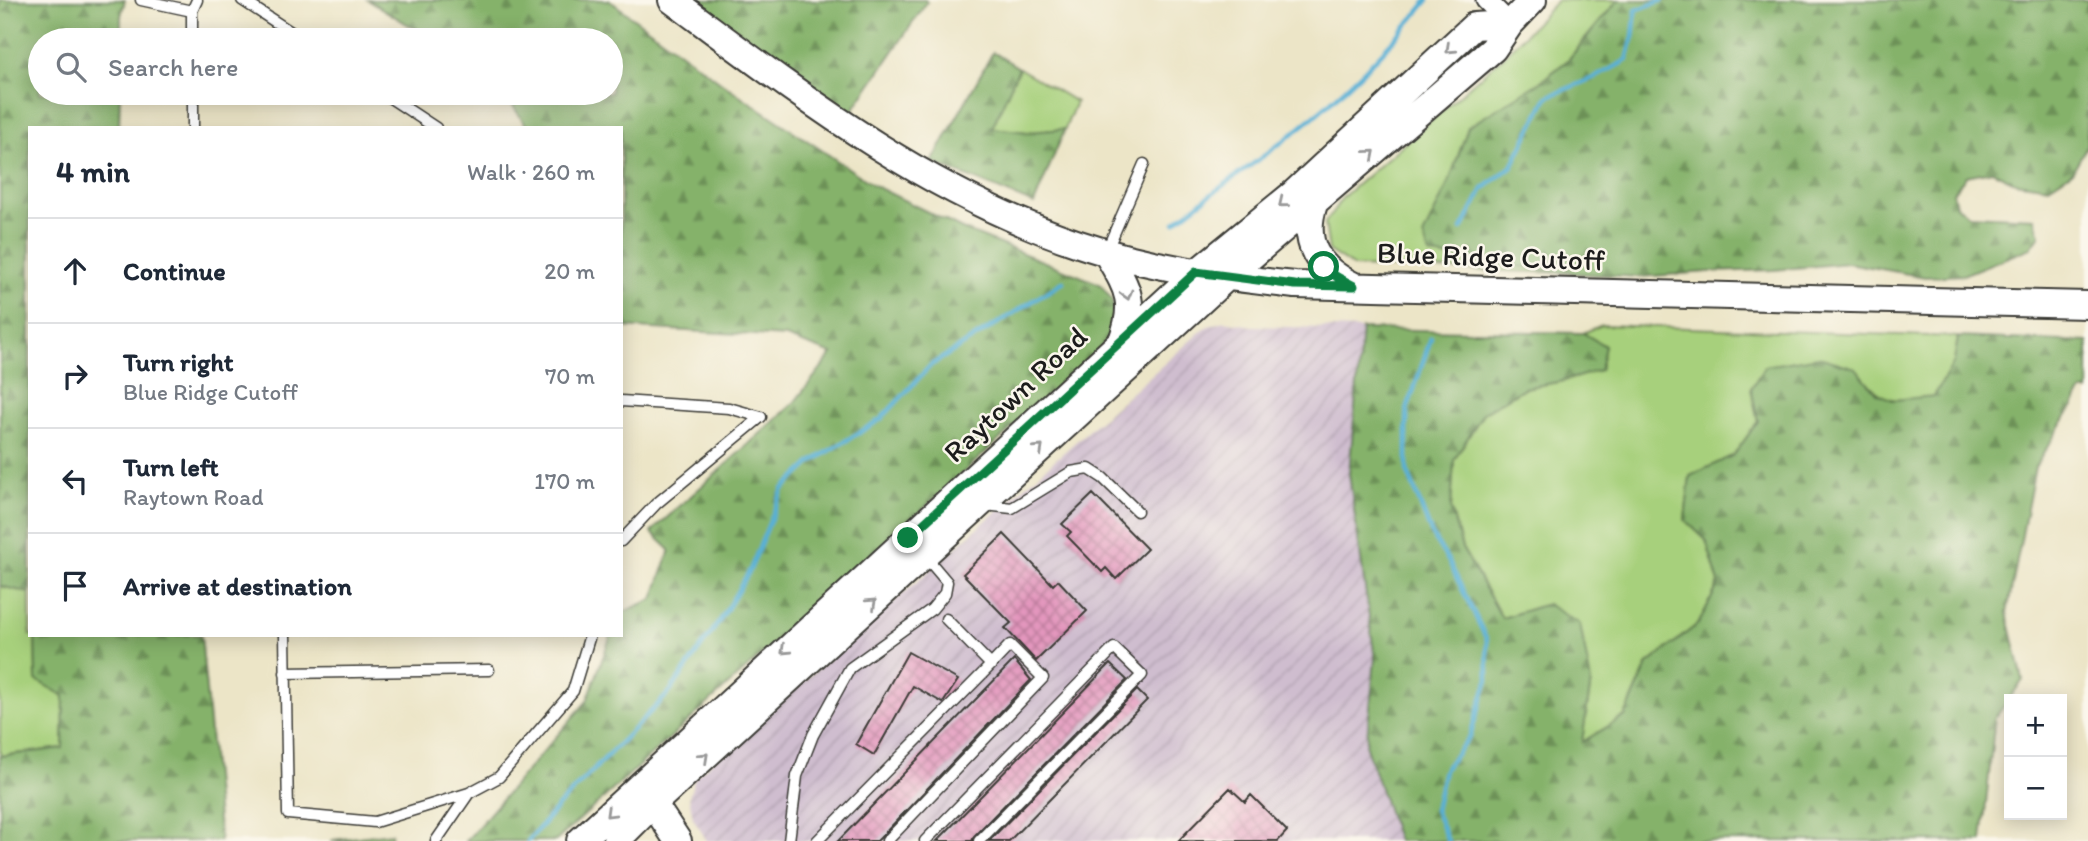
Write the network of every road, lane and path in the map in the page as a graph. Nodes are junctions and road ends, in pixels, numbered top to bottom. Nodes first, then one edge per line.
1 (142, 0) edge
2 (197, 0) edge
3 (242, 0) edge
4 (672, 0) edge
5 (1486, 0) edge
6 (1533, 0) edge
7 (192, 11) junction
8 (1510, 23) junction
9 (192, 28) edge
10 (285, 28) edge
11 (192, 105) edge
12 (401, 105) edge
13 (193, 126) edge
14 (433, 126) edge
15 (1144, 164) dead end
16 (1314, 204) junction
17 (1106, 252) junction
18 (1196, 272) junction
19 (1226, 278) junction
20 (1354, 286) junction
21 (2088, 304) edge
22 (1122, 341) junction
23 (623, 401) edge
24 (975, 492) junction
25 (1137, 511) dead end
26 (623, 539) edge
27 (916, 546) junction
28 (946, 619) dead end
29 (285, 637) edge
30 (589, 637) edge
31 (991, 665) junction
32 (489, 670) dead end
33 (285, 673) junction
34 (469, 793) junction
35 (647, 794) junction
36 (436, 841) edge
37 (580, 841) edge
38 (616, 841) edge
39 (678, 841) edge
40 (789, 841) edge
41 (817, 841) edge
42 (887, 841) edge
43 (925, 841) edge
44 (979, 841) edge

1 - 7 lane
2 - 7 lane
3 - 10 lane
4 - 17 main road, Blue Ridge Cutoff
5 - 8 street
6 - 8 main road, Raytown Road
7 - 9 lane
16 -> 8 main road, Raytown Road
8 -> 18 main road, Raytown Road
11 - 13 lane
12 - 14 lane
15 - 17 lane
16 - 19 main road, Raytown Road
16 - 20 main road
17 - 18 main road, Blue Ridge Cutoff
17 -> 22 main road
18 - 19 main road, Blue Ridge Cutoff
18 - 22 main road, Raytown Road
19 - 20 main road, Blue Ridge Cutoff
24 -> 19 main road, Raytown Road
20 - 21 main road, Blue Ridge Cutoff
22 - 24 main road, Raytown Road
23 - 26 lane
24 - 25 lane
24 - 27 main road, Raytown Road
27 - 35 main road, Raytown Road
27 - 40 lane
28 - 31 lane
29 - 33 lane
30 - 34 lane
31 - 41 lane
31 - 42 lane
32 - 33 lane
33 - 34 lane
34 - 36 lane
35 -> 37 main road, Raytown Road
35 - 38 main road, Raytown Road
35 - 39 main road
43 - 44 lane

